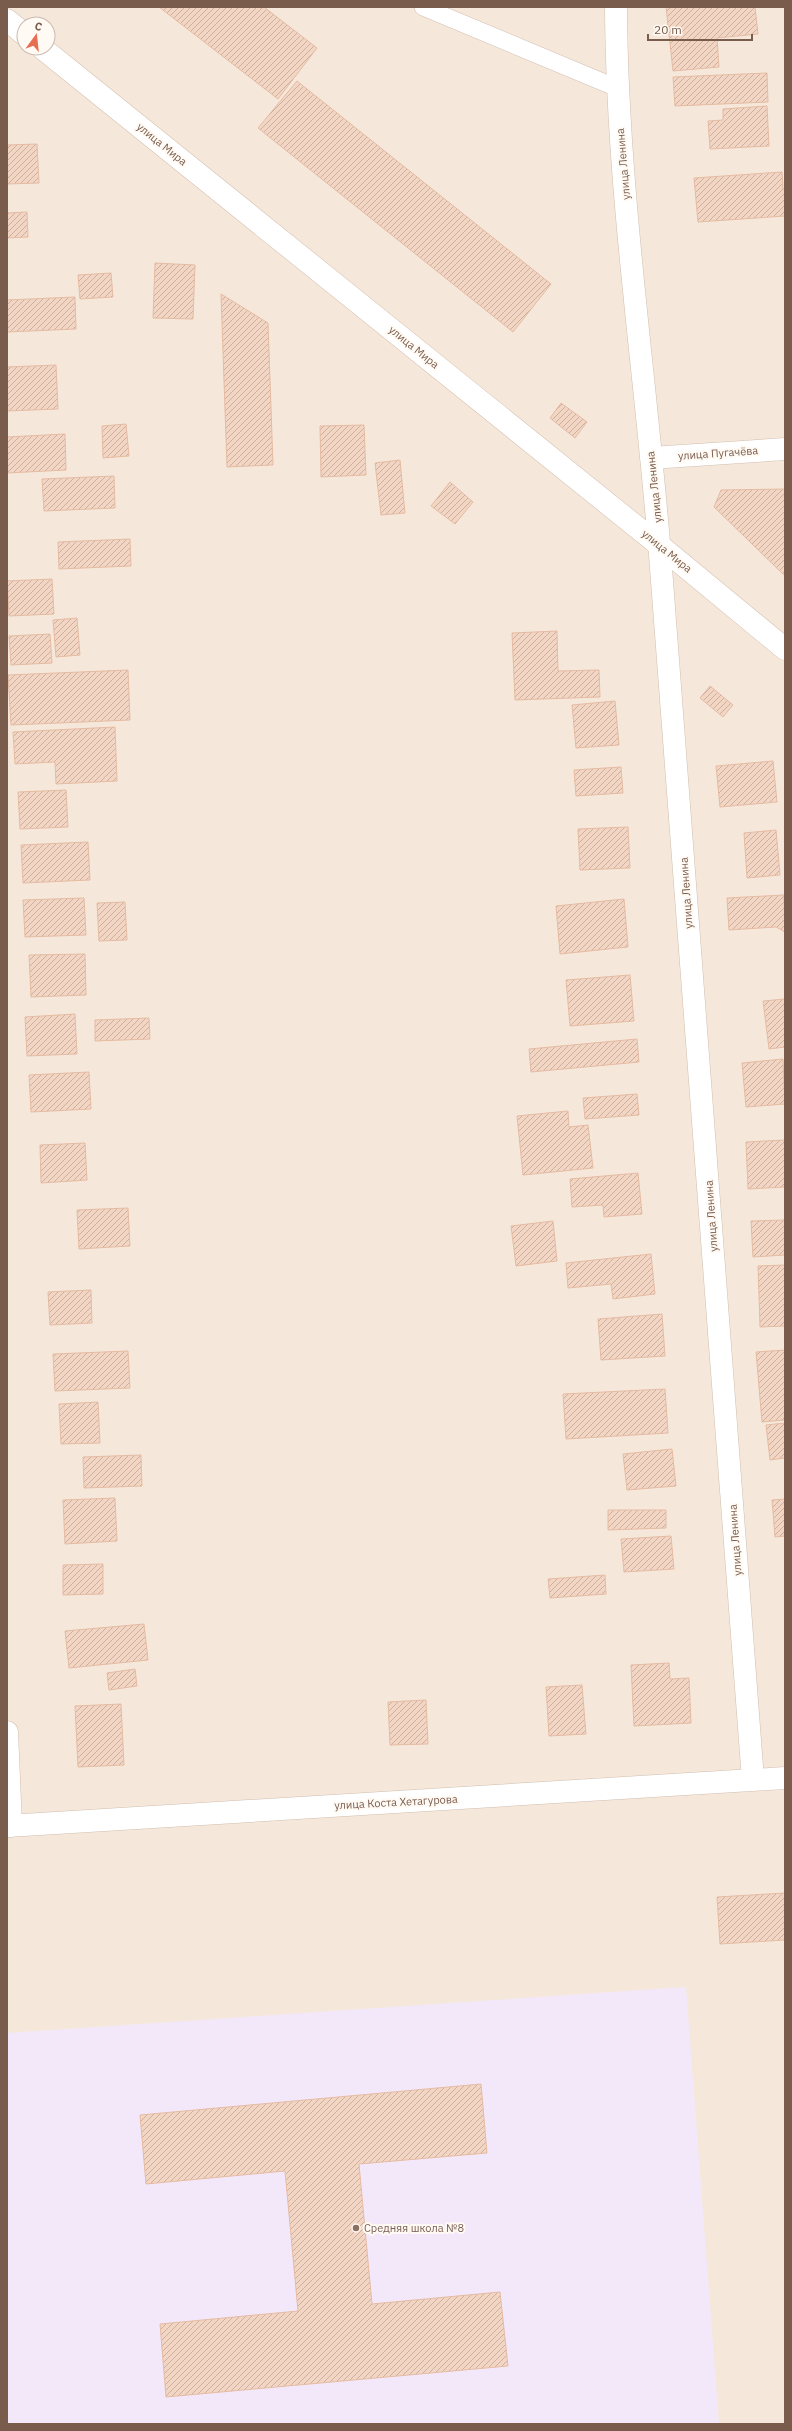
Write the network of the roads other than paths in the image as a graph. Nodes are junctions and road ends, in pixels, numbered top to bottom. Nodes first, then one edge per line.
1 (423, 7) edge
2 (616, 7) edge
3 (7, 20) edge
4 (16, 27) edge
5 (52, 56) edge
6 (616, 88) junction
7 (785, 449) edge
8 (651, 458) junction
9 (659, 544) junction
10 (785, 649) edge
11 (7, 1732) edge
12 (785, 1778) edge
13 (753, 1780) junction
14 (9, 1826) edge

1 - 6 lane
2 - 6 street, улица Ленина
3 - 4 street
5 - 9 street, улица Мира
6 - 8 street, улица Ленина
7 - 8 street, улица Пугачёва
8 - 9 street, улица Ленина
9 - 10 street, улица Мира
9 - 13 street, улица Ленина
11 - 14 street
12 - 13 street, улица Коста Хетагурова
13 - 14 street, улица Коста Хетагурова

